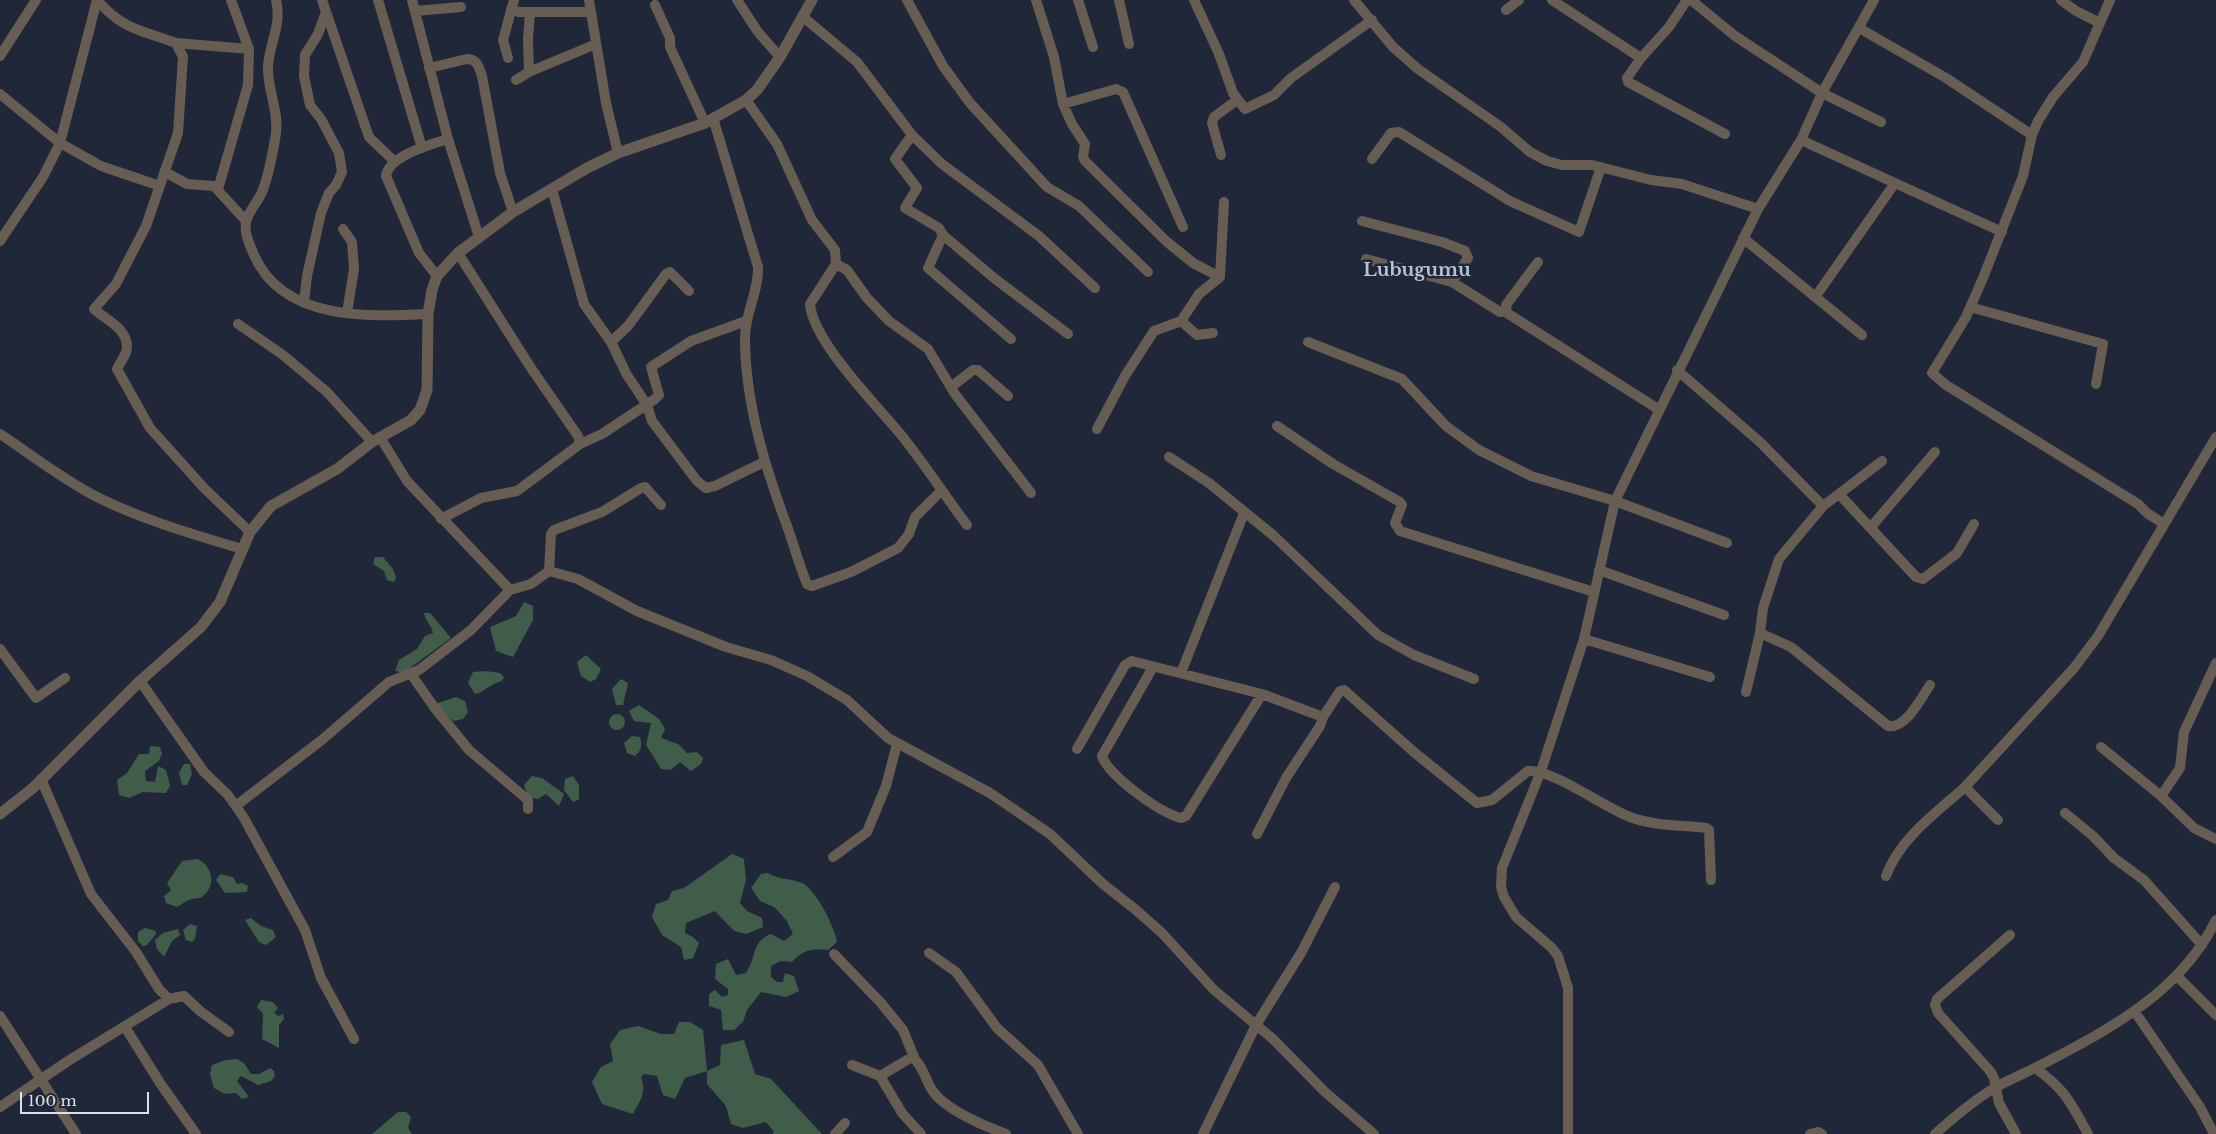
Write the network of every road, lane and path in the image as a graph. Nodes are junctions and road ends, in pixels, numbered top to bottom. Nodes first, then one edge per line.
1 (36, 0) edge
2 (97, 0) edge
3 (231, 0) edge
4 (276, 0) edge
5 (322, 0) edge
6 (378, 0) edge
7 (412, 0) edge
8 (588, 0) edge
9 (737, 0) edge
10 (812, 0) edge
11 (907, 0) edge
12 (1036, 0) edge
13 (1079, 0) edge
14 (1118, 0) edge
15 (1194, 0) edge
16 (1354, 0) edge
17 (1519, 0) edge
18 (1552, 0) edge
19 (1687, 0) edge
20 (1691, 0) edge
21 (1874, 0) edge
22 (2061, 0) edge
23 (2110, 0) edge
24 (512, 4) edge
25 (655, 5) dead end
26 (461, 7) dead end
27 (1506, 10) dead end
28 (415, 11) junction
29 (326, 12) junction
30 (530, 12) junction
31 (590, 12) junction
32 (802, 16) junction
33 (1372, 20) junction
34 (2100, 23) junction
35 (1859, 28) junction
36 (176, 43) junction
37 (596, 44) junction
38 (1129, 44) dead end
39 (1093, 47) dead end
40 (249, 49) junction
41 (0, 56) edge
42 (780, 57) junction
43 (508, 58) dead end
44 (1641, 58) junction
45 (429, 68) junction
46 (529, 72) junction
47 (516, 80) dead end
48 (1822, 93) junction
49 (0, 94) edge
50 (746, 100) junction
51 (1237, 100) junction
52 (1063, 104) junction
53 (709, 120) junction
54 (1881, 122) dead end
55 (1725, 134) dead end
56 (912, 135) junction
57 (2032, 135) junction
58 (448, 139) junction
59 (1801, 140) junction
60 (60, 143) junction
61 (422, 148) junction
62 (618, 154) junction
63 (1221, 154) dead end
64 (1372, 159) dead end
65 (395, 162) junction
66 (1601, 167) junction
67 (166, 172) junction
68 (1895, 183) junction
69 (160, 186) junction
70 (218, 189) junction
71 (552, 189) junction
72 (1224, 202) dead end
73 (1758, 209) junction
74 (512, 212) junction
75 (1362, 220) dead end
76 (246, 221) junction
77 (1183, 227) dead end
78 (342, 230) dead end
79 (2002, 232) junction
80 (943, 235) junction
81 (479, 237) junction
82 (1743, 238) junction
83 (0, 241) edge
84 (458, 253) junction
85 (1366, 259) dead end
86 (1538, 262) dead end
87 (836, 264) junction
88 (1148, 272) dead end
89 (437, 276) junction
90 (1220, 276) junction
91 (1452, 282) junction
92 (1095, 288) dead end
93 (689, 291) dead end
94 (1816, 296) junction
95 (304, 303) junction
96 (1970, 307) junction
97 (1506, 312) junction
98 (347, 313) junction
99 (428, 314) junction
100 (746, 321) junction
101 (1181, 321) junction
102 (238, 324) dead end
103 (1213, 333) dead end
104 (1068, 334) dead end
105 (1862, 335) dead end
106 (1011, 339) dead end
107 (611, 342) junction
108 (1308, 342) dead end
109 (1677, 370) junction
110 (2096, 384) dead end
111 (951, 387) junction
112 (1008, 396) dead end
113 (647, 405) junction
114 (1658, 409) junction
115 (1277, 426) dead end
116 (1098, 429) dead end
117 (0, 434) edge
118 (2216, 437) edge
119 (376, 439) junction
120 (580, 444) junction
121 (1935, 452) dead end
122 (1169, 457) dead end
123 (1882, 460) dead end
124 (764, 462) junction
125 (941, 491) junction
126 (1032, 493) dead end
127 (1839, 494) junction
128 (1615, 501) junction
129 (661, 505) dead end
130 (1822, 506) junction
131 (1244, 513) junction
132 (442, 519) junction
133 (1974, 524) dead end
134 (2164, 524) junction
135 (968, 525) dead end
136 (1871, 527) junction
137 (250, 532) junction
138 (1727, 543) dead end
139 (242, 549) junction
140 (1599, 570) junction
141 (549, 571) junction
142 (510, 590) junction
143 (1594, 592) junction
144 (1724, 615) dead end
145 (1760, 633) junction
146 (1584, 639) junction
147 (0, 649) edge
148 (2216, 663) edge
149 (1153, 667) junction
150 (411, 674) junction
151 (1181, 674) junction
152 (1710, 677) dead end
153 (65, 678) dead end
154 (1474, 679) dead end
155 (140, 681) junction
156 (1930, 686) dead end
157 (1746, 692) dead end
158 (1262, 694) junction
159 (1323, 717) junction
160 (897, 744) junction
161 (2101, 747) dead end
162 (1077, 749) dead end
163 (1541, 771) junction
164 (42, 780) junction
165 (1965, 787) junction
166 (2161, 796) junction
167 (237, 805) junction
168 (528, 809) dead end
169 (2065, 813) dead end
170 (0, 814) edge
171 (1998, 820) dead end
172 (1257, 834) dead end
173 (2216, 839) edge
174 (833, 857) dead end
175 (1886, 876) dead end
176 (1711, 880) dead end
177 (1335, 887) dead end
178 (2216, 920) edge
179 (2010, 935) dead end
180 (2202, 944) junction
181 (929, 953) dead end
182 (834, 954) dead end
183 (2177, 976) junction
184 (169, 999) junction
185 (2135, 1012) junction
186 (2216, 1015) edge
187 (0, 1016) edge
188 (1256, 1025) junction
189 (125, 1027) junction
190 (229, 1032) dead end
191 (354, 1039) dead end
192 (914, 1057) junction
193 (852, 1065) dead end
194 (2036, 1068) junction
195 (880, 1076) junction
196 (40, 1080) junction
197 (1996, 1087) junction
198 (0, 1107) edge
199 (845, 1123) dead end
200 (76, 1134) edge
201 (196, 1134) edge
202 (835, 1134) edge
203 (921, 1134) edge
204 (1006, 1134) edge
205 (1013, 1134) edge
206 (1078, 1134) edge
207 (1204, 1134) edge
208 (1374, 1134) edge
209 (1568, 1134) edge
210 (1810, 1134) edge
211 (1822, 1134) edge
212 (1935, 1134) edge
213 (2016, 1134) edge
214 (2088, 1134) edge
215 (2214, 1134) edge

1 - 41 street
2 - 36 street
2 - 60 street
3 - 40 street
4 - 76 street
5 - 29 street
6 - 61 street
7 - 28 street
8 - 31 street
9 - 42 street
10 - 32 street
11 - 88 street
12 - 52 street
13 - 39 street
14 - 38 street
15 - 51 street
16 - 33 street
17 - 27 street
18 - 44 street
19 - 44 street
20 - 48 street
21 - 35 street
22 - 34 street
23 - 34 street
24 - 30 street
24 - 43 street
25 - 53 street
26 - 28 street
28 - 45 street
29 - 65 street
29 - 95 street
30 - 31 street
30 - 46 street
31 - 37 street
32 - 42 street
32 - 56 street
33 - 51 street
33 - 66 street
34 - 57 street
35 - 48 street
35 - 57 street
36 - 40 street
36 - 67 street
37 - 46 street
37 - 62 street
40 - 70 street
42 - 50 street
44 - 55 street
45 - 58 street
45 - 74 street
46 - 47 street
48 - 54 street
48 - 59 street
49 - 60 street
50 - 53 street
50 - 87 street
51 - 63 street
52 - 77 street
52 - 90 street
53 - 62 street
53 - 100 street
56 - 80 street
56 - 92 street
57 - 79 street
58 - 61 street
58 - 81 street
59 - 68 street
59 - 73 street
60 - 69 street
60 - 83 street
61 - 65 street
62 - 71 street
64 - 66 street
65 - 89 street
66 - 73 street
67 - 69 street
67 - 70 street
68 - 79 street
68 - 94 street
69 - 137 street
70 - 76 street
71 - 74 street
71 - 107 street
72 - 90 street
73 - 82 street
74 - 81 street
75 - 91 street
76 - 95 street
78 - 98 street
79 - 96 street
80 - 104 street
80 - 106 street
81 - 84 street
82 - 94 street
82 - 109 street
84 - 89 street
84 - 120 street
85 - 91 street
86 - 97 street
87 - 111 street
87 - 125 street
89 - 99 street
90 - 101 street
91 - 97 street
93 - 107 street
94 - 105 street
95 - 98 street
96 - 110 street
96 - 134 street
97 - 114 street
98 - 99 street
99 - 119 street
100 - 113 street
100 - 124 street
101 - 103 street
101 - 116 street
102 - 119 street
107 - 113 street
108 - 128 street
109 - 114 street
109 - 130 street
111 - 112 street
111 - 126 street
113 - 120 street
113 - 124 street
114 - 128 street
115 - 143 street
117 - 139 street
118 - 134 street
119 - 132 street
119 - 137 street
120 - 132 street
121 - 136 street
122 - 131 street
123 - 127 street
124 - 125 street
125 - 135 street
127 - 130 street
127 - 136 street
128 - 138 street
128 - 140 street
129 - 141 street
130 - 145 street
131 - 151 street
131 - 154 street
132 - 142 street
133 - 136 street
134 - 165 street
137 - 139 street
139 - 155 street
140 - 143 street
140 - 144 street
141 - 142 street
141 - 160 street
142 - 150 street
143 - 146 street
145 - 156 street
145 - 157 street
146 - 152 street
146 - 163 street
147 - 153 street
148 - 166 street
149 - 151 street
149 - 158 street
149 - 162 street
150 - 167 street
150 - 168 street
151 - 158 street
155 - 164 street
155 - 167 street
158 - 159 street
159 - 163 street
159 - 172 street
160 - 174 street
160 - 188 street
161 - 166 street
163 - 176 street
163 - 209 street
164 - 170 street
164 - 184 street
165 - 171 street
165 - 175 street
166 - 173 street
167 - 191 street
169 - 180 street
177 - 188 street
178 - 180 street
179 - 197 street
180 - 183 street
181 - 206 street
182 - 192 street
183 - 185 street
183 - 186 street
184 - 189 street
184 - 190 street
185 - 194 street
185 - 215 street
187 - 196 street
188 - 207 street
188 - 208 street
189 - 196 street
189 - 201 street
192 - 195 street
192 - 204 street
193 - 195 street
194 - 197 street
194 - 214 street
195 - 203 street
196 - 198 street
196 - 200 street
197 - 212 street
197 - 213 street
199 - 202 street
204 - 205 street
210 - 211 street

